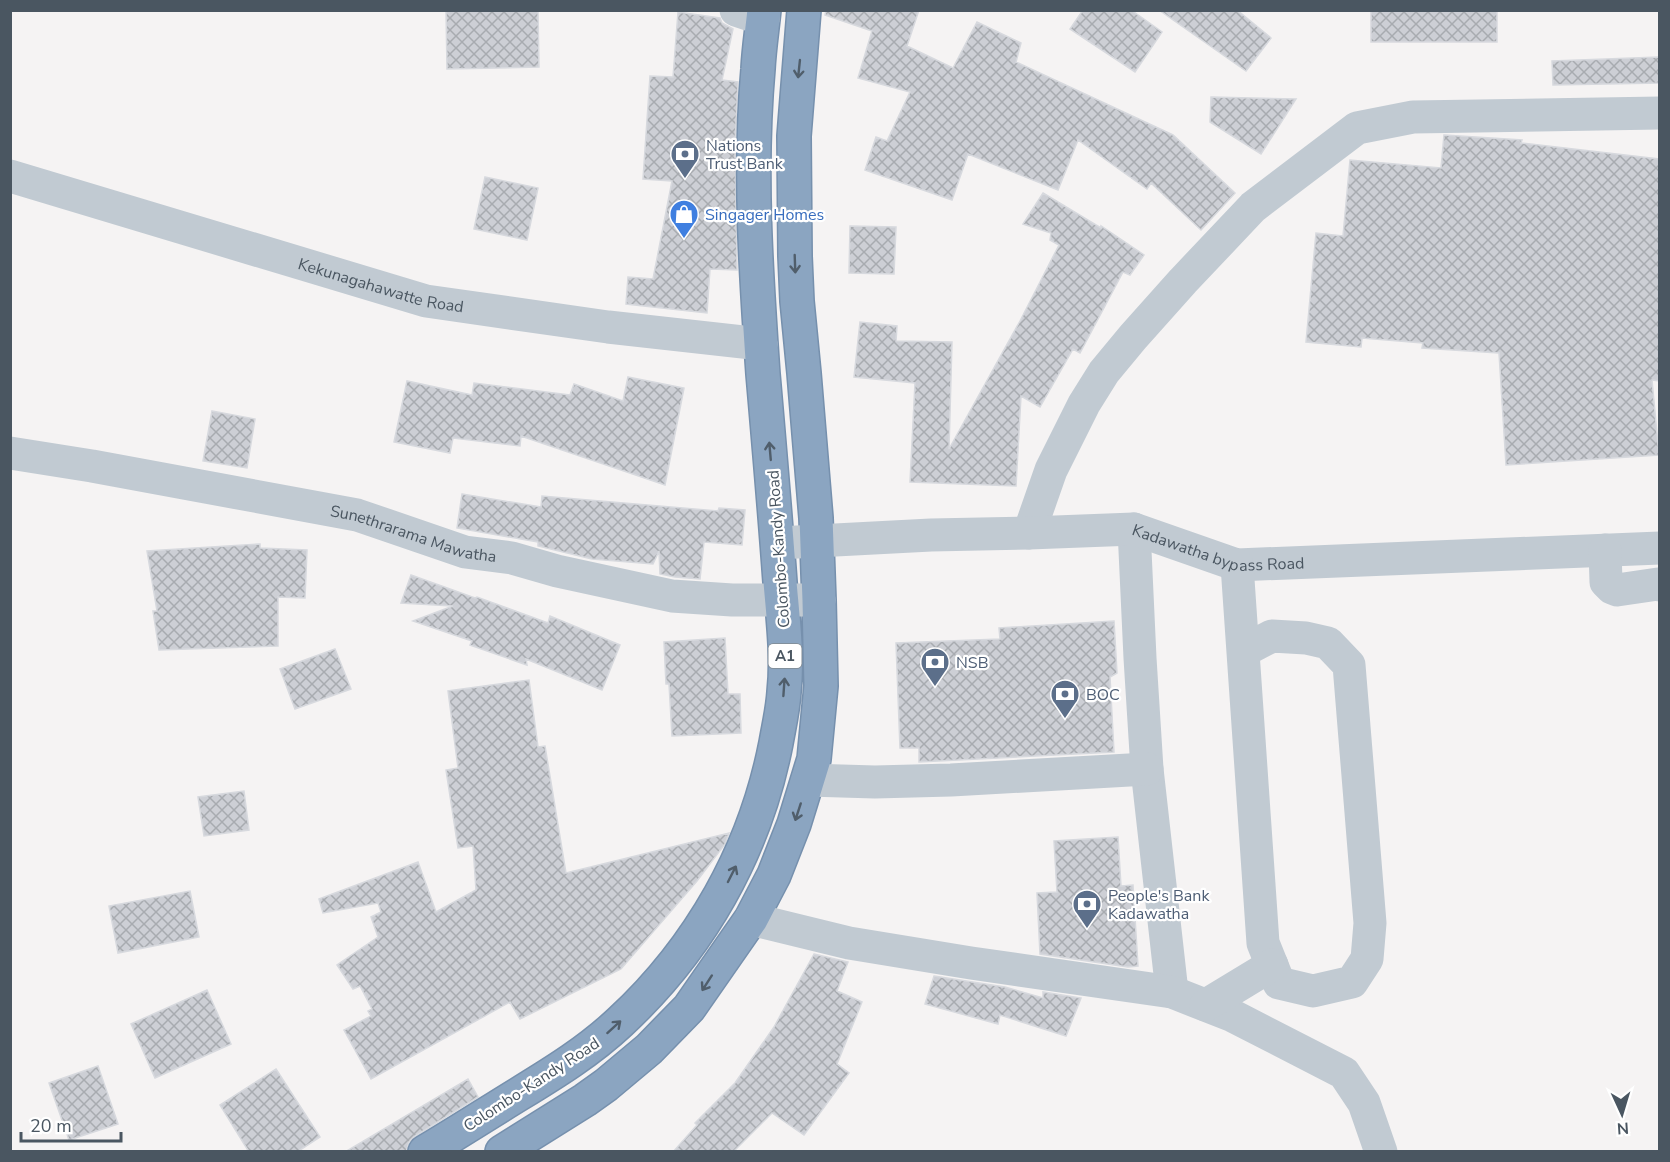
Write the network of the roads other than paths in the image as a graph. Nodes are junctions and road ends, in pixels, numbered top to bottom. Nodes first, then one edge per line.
1 (804, 10) edge
2 (754, 13) edge
3 (1659, 112) edge
4 (10, 176) edge
5 (761, 344) junction
6 (10, 453) edge
7 (1134, 529) junction
8 (1029, 533) junction
9 (817, 541) junction
10 (778, 543) junction
11 (1659, 548) edge
12 (1605, 550) junction
13 (1237, 565) junction
14 (1659, 585) edge
15 (819, 600) junction
16 (782, 601) junction
17 (1243, 651) junction
18 (1147, 769) junction
19 (808, 780) junction
20 (751, 919) junction
21 (1272, 964) junction
22 (1172, 992) junction
23 (1206, 1005) junction
24 (425, 1152) edge
25 (502, 1152) edge
26 (1381, 1152) edge

1 -> 9 highway, A1
2 - 5 highway, Colombo-Kandy Road / A1
3 - 8 street
4 - 5 street, Kekunagahawatte Road
10 -> 5 highway, Colombo-Kandy Road / A1
6 - 16 street, Sunethrarama Mawatha
7 - 8 street, Kadawatha bypass Road
7 - 13 street, Kadawatha bypass Road
7 - 18 street
8 - 9 street, Kadawatha bypass Road
9 - 10 street, Kadawatha bypass Road
9 - 15 highway, A1
10 - 16 highway, Colombo-Kandy Road / A1
11 - 12 street, Kadawatha bypass Road
12 - 13 street, Kadawatha bypass Road
12 - 14 street
13 - 17 street
15 - 16 street, Sunethrarama Mawatha
15 - 19 highway, A1
24 -> 16 highway, Colombo-Kandy Road / A1
17 - 21 street
17 - 21 street
18 - 19 street
18 - 22 street
19 -> 20 highway, A1
20 - 22 street
20 -> 25 highway, A1
21 - 23 street
22 - 23 street
23 - 26 street

